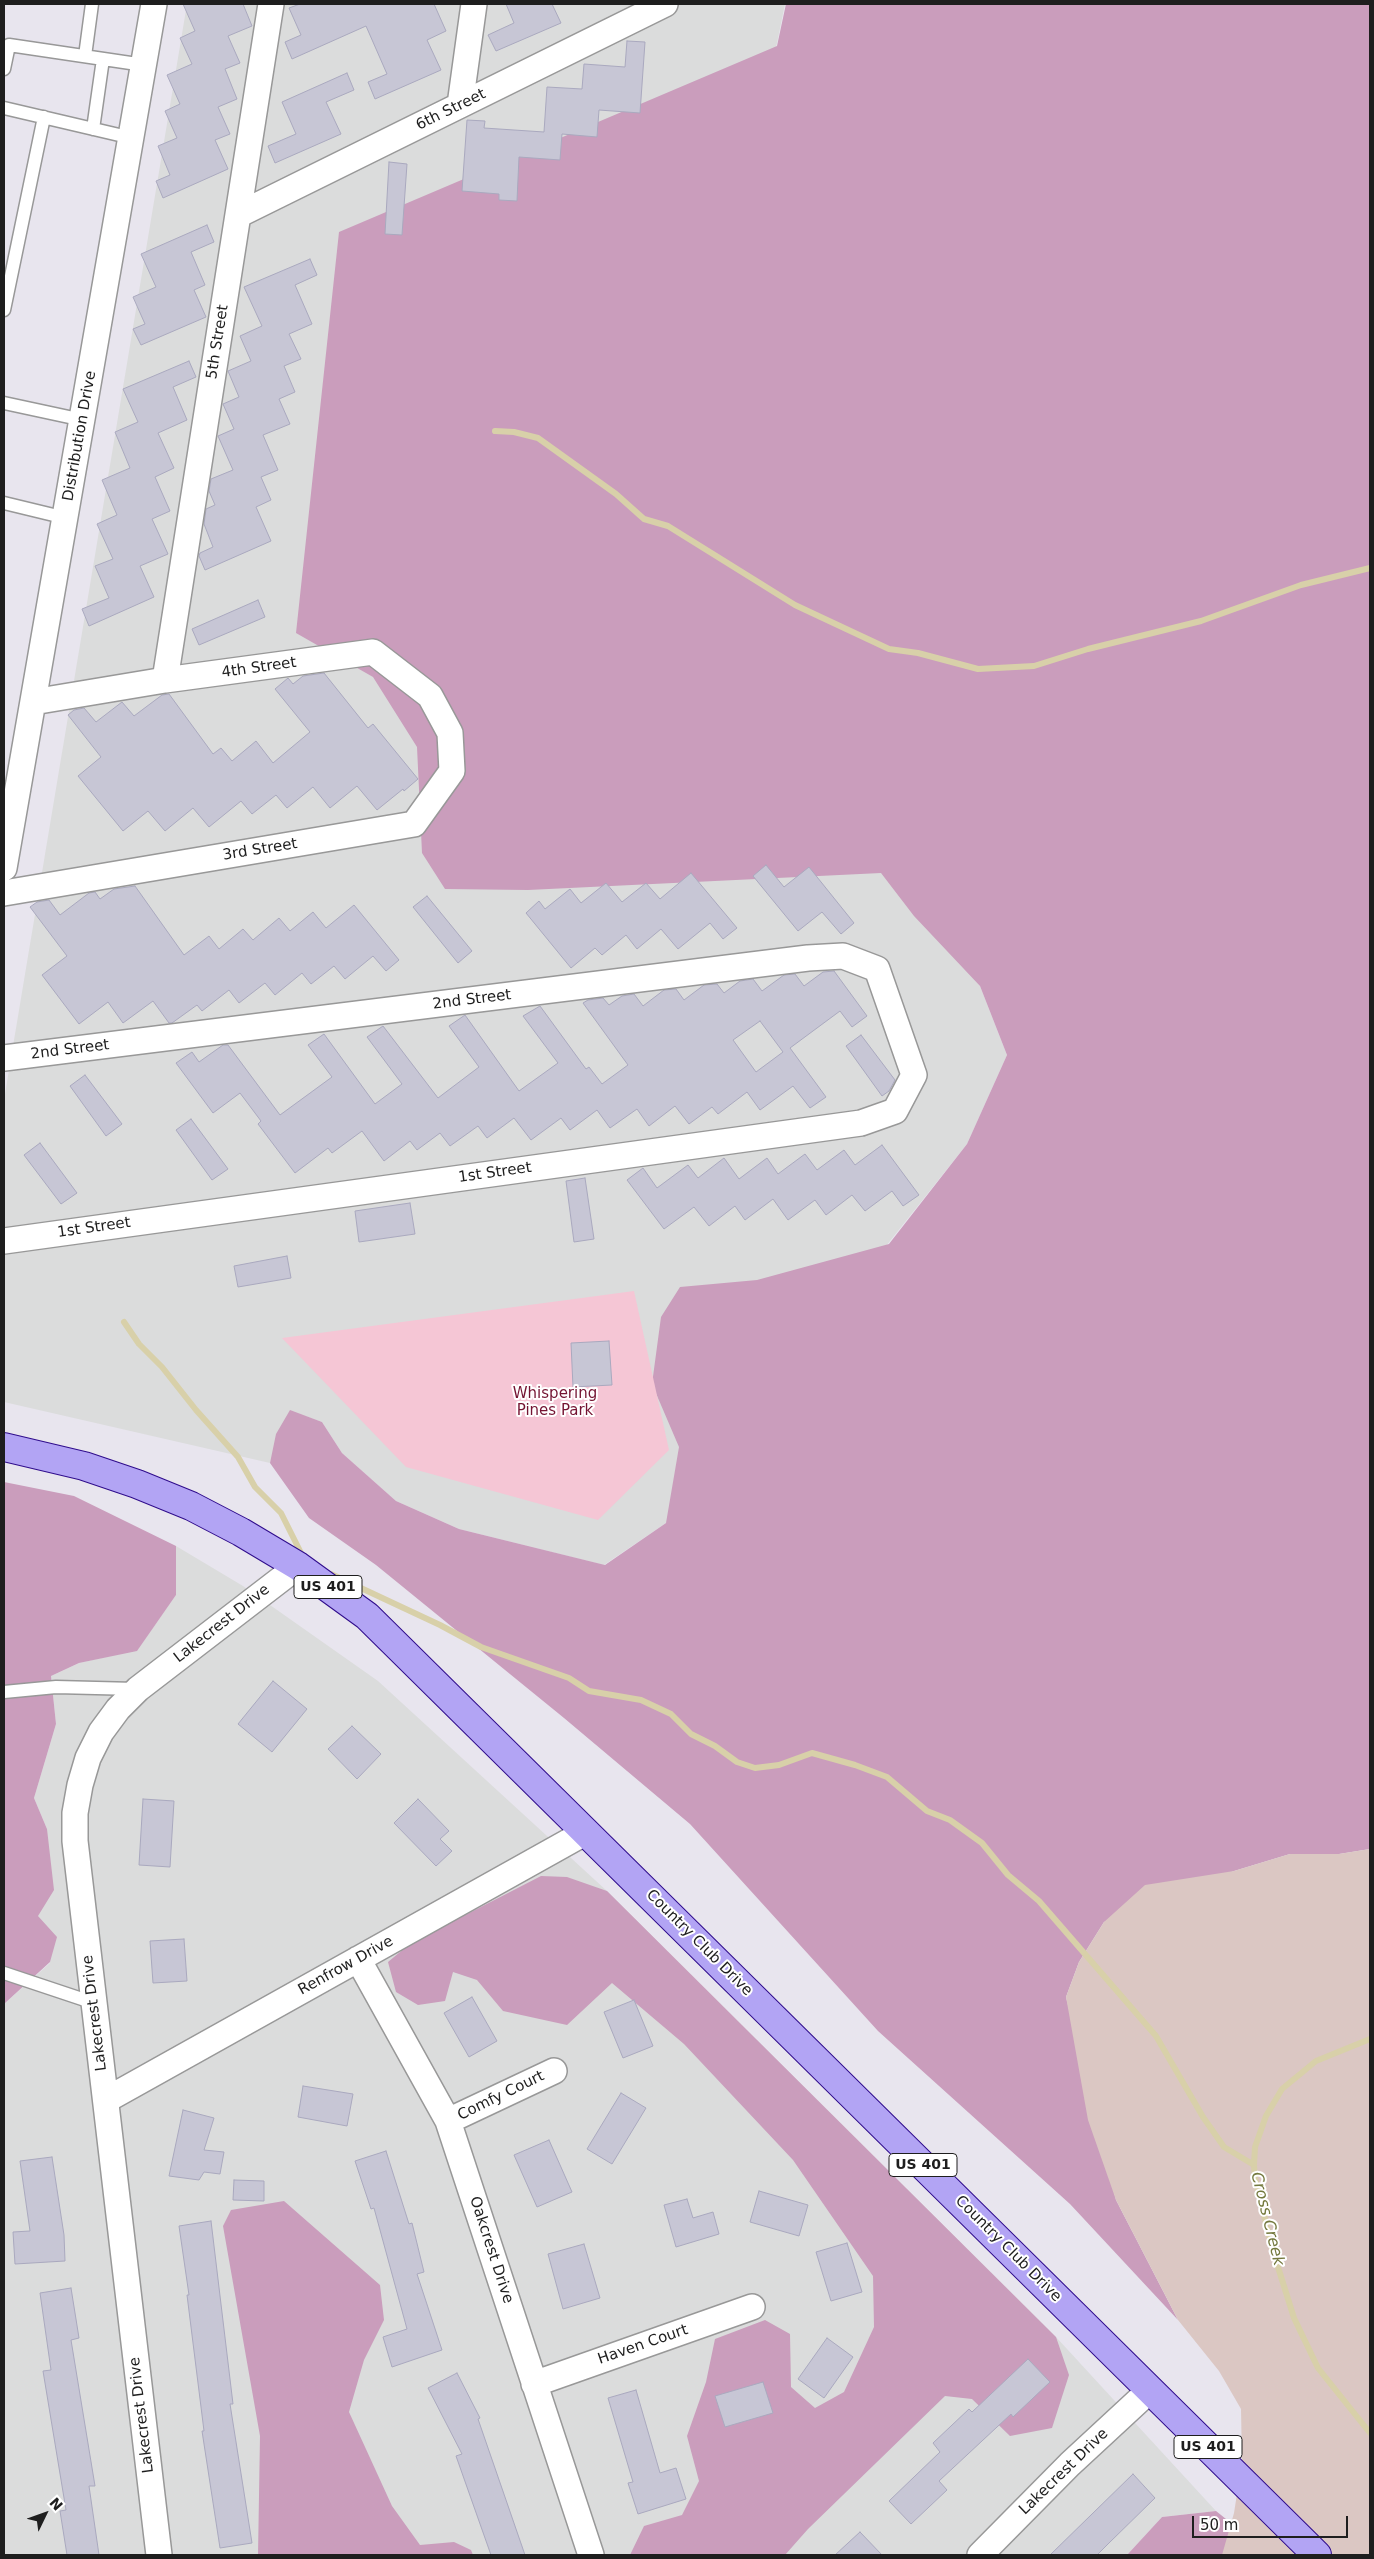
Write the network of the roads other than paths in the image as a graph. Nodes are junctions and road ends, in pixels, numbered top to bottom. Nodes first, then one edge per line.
1 (92, 4) edge
2 (154, 4) edge
3 (271, 4) edge
4 (474, 4) edge
5 (665, 4) edge
6 (85, 56) junction
7 (103, 59) junction
8 (144, 65) junction
9 (4, 69) edge
10 (460, 106) junction
11 (4, 108) edge
12 (44, 118) junction
13 (93, 129) junction
14 (132, 138) junction
15 (238, 215) junction
16 (4, 310) edge
17 (4, 403) edge
18 (83, 420) junction
19 (4, 503) edge
20 (66, 518) junction
21 (165, 680) junction
22 (33, 702) junction
23 (450, 733) joint
24 (4, 868) edge
25 (4, 892) edge
26 (897, 1028) joint
27 (4, 1058) edge
28 (4, 1240) edge
29 (4, 1447) edge
30 (298, 1566) junction
31 (138, 1689) junction
32 (4, 1692) edge
33 (586, 1832) junction
34 (358, 1959) junction
35 (4, 1973) edge
36 (94, 2003) junction
37 (554, 2071) dead end
38 (106, 2100) junction
39 (448, 2121) junction
40 (752, 2307) dead end
41 (534, 2384) junction
42 (1150, 2390) junction
43 (159, 2555) edge
44 (591, 2555) edge
45 (980, 2555) edge
46 (1317, 2555) edge

1 - 6 lane
2 - 8 street, Distribution Drive
3 - 15 street, 5th Street
4 - 10 street
5 - 10 street, 6th Street
6 - 7 lane
6 - 9 lane
7 - 8 lane
7 - 13 lane
8 - 14 street, Distribution Drive
10 - 15 street, 6th Street
11 - 12 lane
12 - 13 lane
12 - 16 lane
13 - 14 lane
14 - 18 street, Distribution Drive
15 - 21 street, 5th Street
17 - 18 lane
18 - 20 street, Distribution Drive
19 - 20 lane
20 - 22 street, Distribution Drive
21 - 22 street, 4th Street
21 - 23 street, 4th Street
22 - 24 street, Distribution Drive
23 - 25 street, 3rd Street
26 - 27 street, 2nd Street
26 - 28 street, 1st Street
29 - 30 main road, Country Club Drive / US 401
30 - 31 street, Lakecrest Drive
30 - 33 main road, Country Club Drive / US 401
31 - 32 lane
31 - 36 street, Lakecrest Drive
33 - 34 street, Renfrow Drive
33 - 42 main road, Country Club Drive / US 401
34 - 38 street, Renfrow Drive
34 - 39 street, Oakcrest Drive
35 - 36 lane
36 - 38 street, Lakecrest Drive
37 - 39 street, Comfy Court
38 - 43 street, Lakecrest Drive
39 - 41 street, Oakcrest Drive
40 - 41 street, Haven Court
41 - 44 street, Oakcrest Drive
42 - 45 street, Lakecrest Drive
42 - 46 main road, Country Club Drive / US 401

